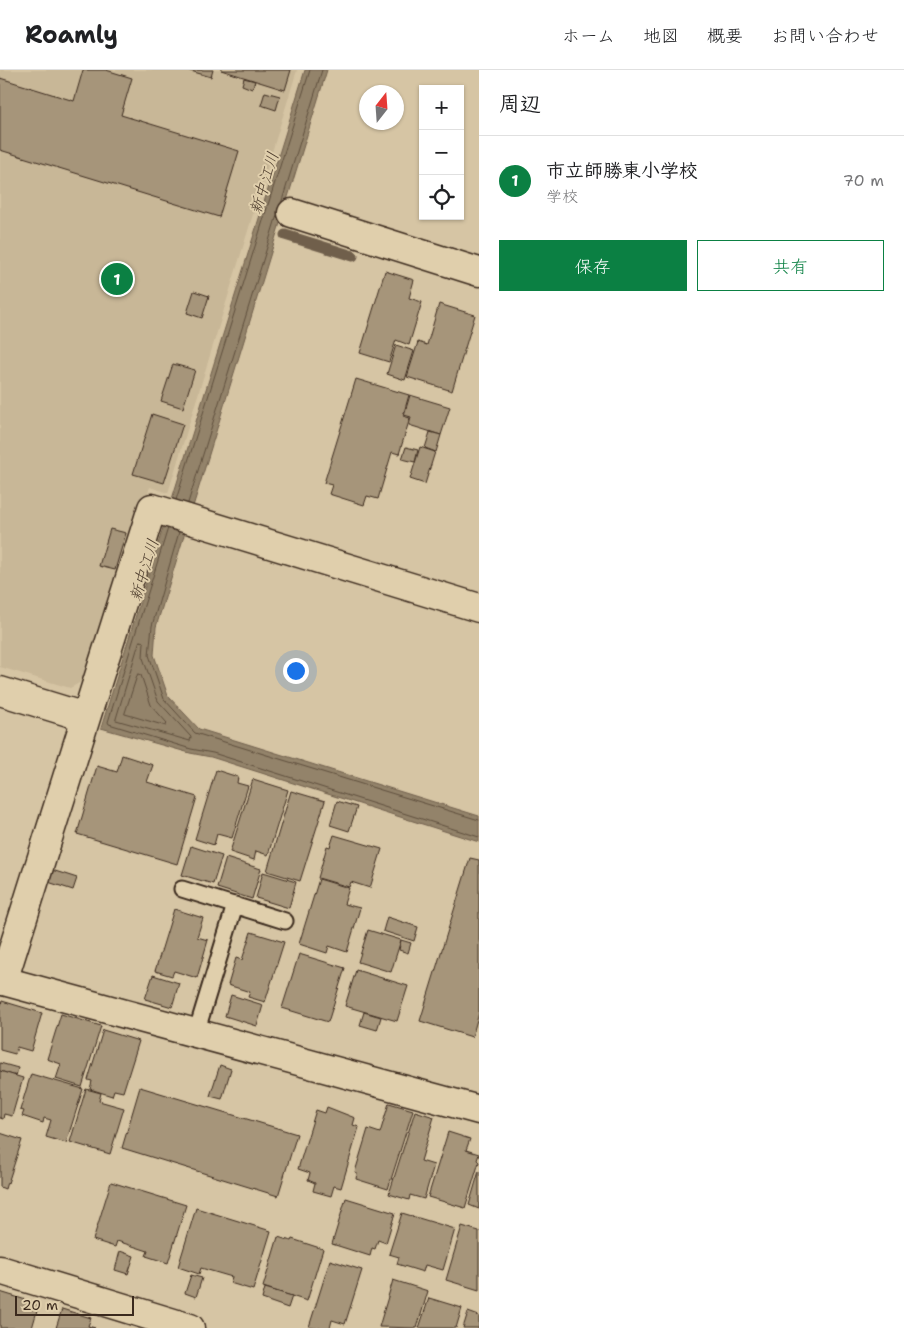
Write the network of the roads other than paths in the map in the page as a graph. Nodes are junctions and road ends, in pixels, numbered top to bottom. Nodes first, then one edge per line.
1 (292, 213) dead end
2 (479, 272) edge
3 (479, 608) edge
4 (0, 691) edge
5 (85, 718) junction
6 (182, 889) dead end
7 (235, 905) junction
8 (285, 920) dead end
9 (1, 980) edge
10 (196, 1033) junction
11 (479, 1110) edge
12 (0, 1270) edge
13 (190, 1328) edge

1 - 2 street
3 - 5 street
4 - 5 street
5 - 9 street
6 - 7 lane
7 - 8 lane
7 - 10 lane
9 - 10 street
10 - 11 street
12 - 13 street

